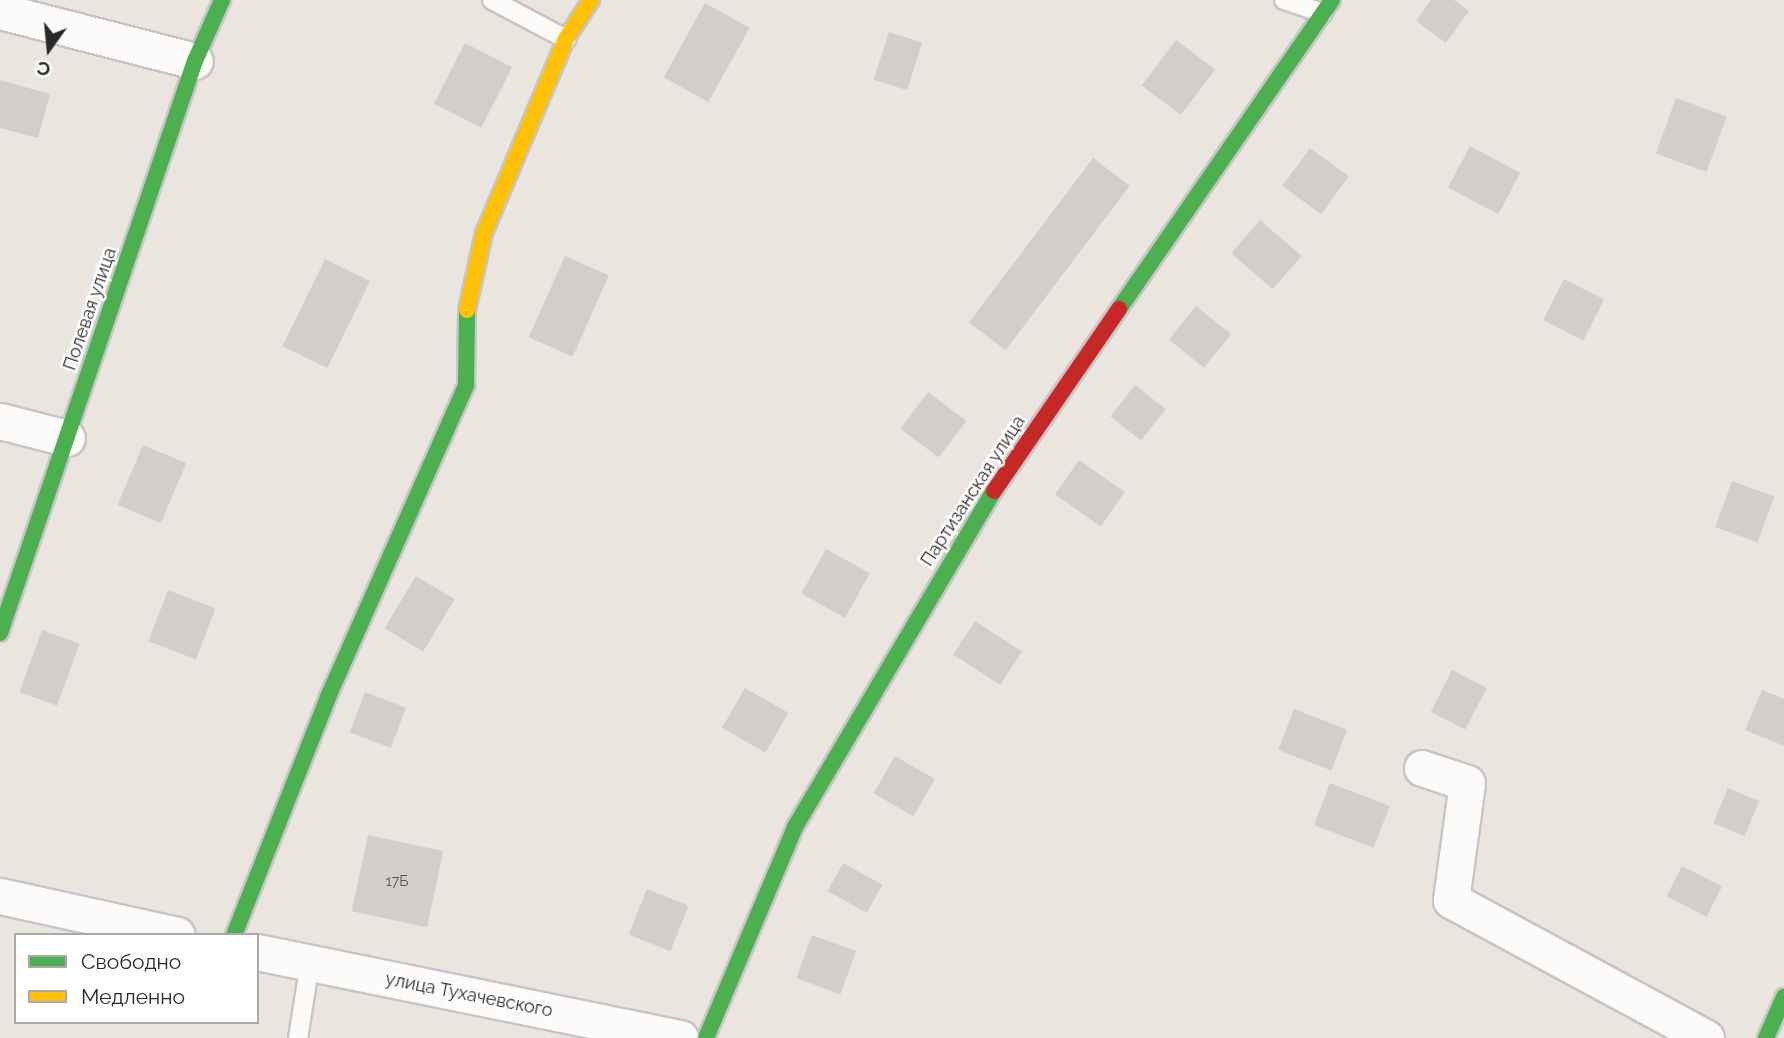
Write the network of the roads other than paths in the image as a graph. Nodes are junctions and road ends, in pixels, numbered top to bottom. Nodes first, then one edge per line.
1 (222, 0) edge
2 (492, 0) edge
3 (592, 0) edge
4 (1284, 0) edge
5 (1327, 6) edge
6 (0, 11) edge
7 (566, 39) junction
8 (195, 61) junction
9 (0, 421) edge
10 (66, 438) junction
11 (0, 633) edge
12 (1422, 768) dead end
13 (0, 896) edge
14 (168, 933) edge
15 (235, 933) edge
16 (259, 952) edge
17 (310, 963) junction
18 (1784, 997) edge
19 (298, 1038) edge
20 (680, 1038) edge
21 (706, 1038) edge
22 (1706, 1038) edge
23 (1766, 1038) edge

1 - 8 main road, Полевая улица
2 - 7 lane
3 - 7 main road
4 - 5 lane
5 - 21 main road, Партизанская улица
6 - 8 street
7 - 15 main road
8 - 10 main road, Полевая улица
9 - 10 street
10 - 11 main road, Полевая улица
12 - 22 street
13 - 14 street
16 - 17 street, улица Тухачевского
17 - 19 lane
17 - 20 street, улица Тухачевского
18 - 23 main road

